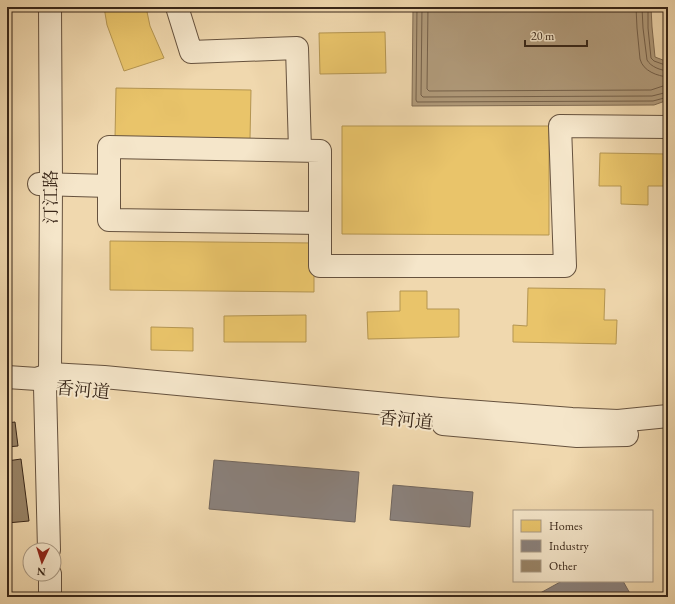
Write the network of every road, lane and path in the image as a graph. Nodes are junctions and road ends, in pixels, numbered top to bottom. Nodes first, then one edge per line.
1 (38, 7) edge
2 (50, 7) edge
3 (177, 7) edge
4 (668, 128) edge
5 (300, 150) junction
6 (45, 184) junction
7 (108, 186) junction
8 (319, 224) junction
9 (7, 377) edge
10 (44, 380) junction
11 (668, 416) edge
12 (668, 430) edge
13 (49, 542) edge

1 - 6 street, 汀江路
2 - 6 street, 汀江路
3 - 5 street
4 - 8 street
5 - 7 street
5 - 8 street
6 - 7 street
6 - 10 street, 汀江路
7 - 8 street
9 - 10 street
10 - 11 street, 香河道
10 - 12 street, 香河道
10 - 13 street, 汀江路

